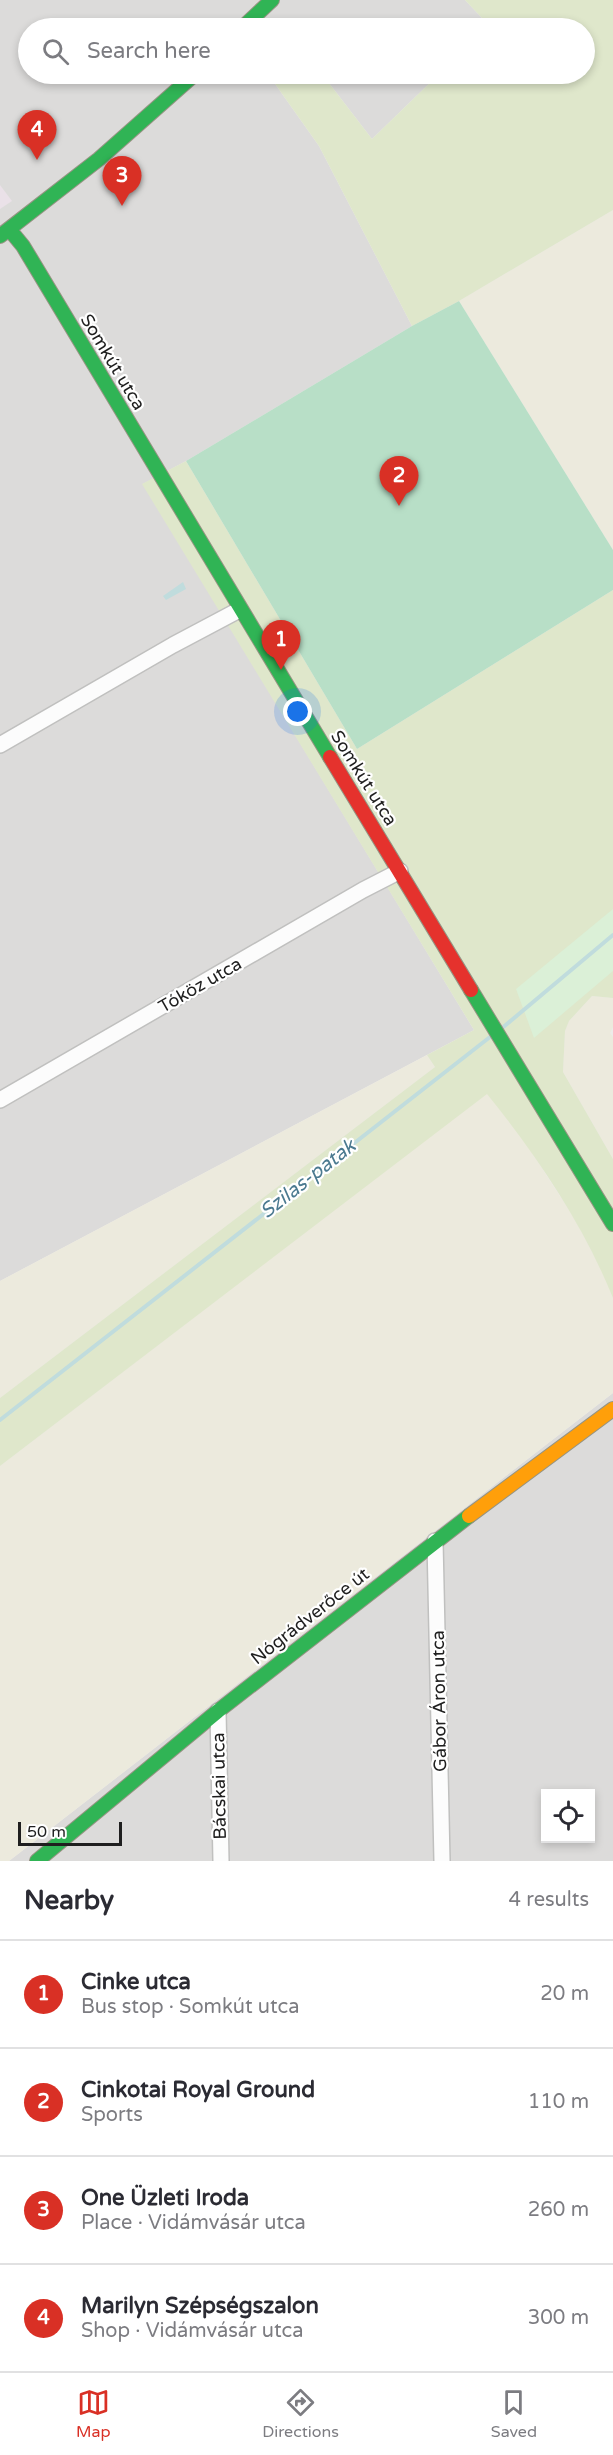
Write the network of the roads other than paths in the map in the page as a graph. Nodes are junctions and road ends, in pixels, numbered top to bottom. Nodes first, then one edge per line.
1 (272, 0) edge
2 (253, 18) edge
3 (184, 84) edge
4 (5, 232) edge
5 (239, 610) junction
6 (0, 745) edge
7 (400, 872) junction
8 (0, 1100) edge
9 (613, 1224) edge
10 (613, 1409) edge
11 (435, 1541) junction
12 (218, 1712) junction
13 (37, 1861) edge
14 (221, 1861) edge
15 (442, 1861) edge

1 - 2 street
3 - 4 street
4 - 5 street, Somkút utca
5 - 6 street
5 - 7 street, Somkút utca
7 - 8 street, Tóköz utca
7 - 9 street, Somkút utca
10 - 11 street, Nógrádverőce út
11 - 12 street, Nógrádverőce út
11 - 15 street, Gábor Áron utca
12 - 13 street, Nógrádverőce út
12 - 14 street, Bácskai utca

